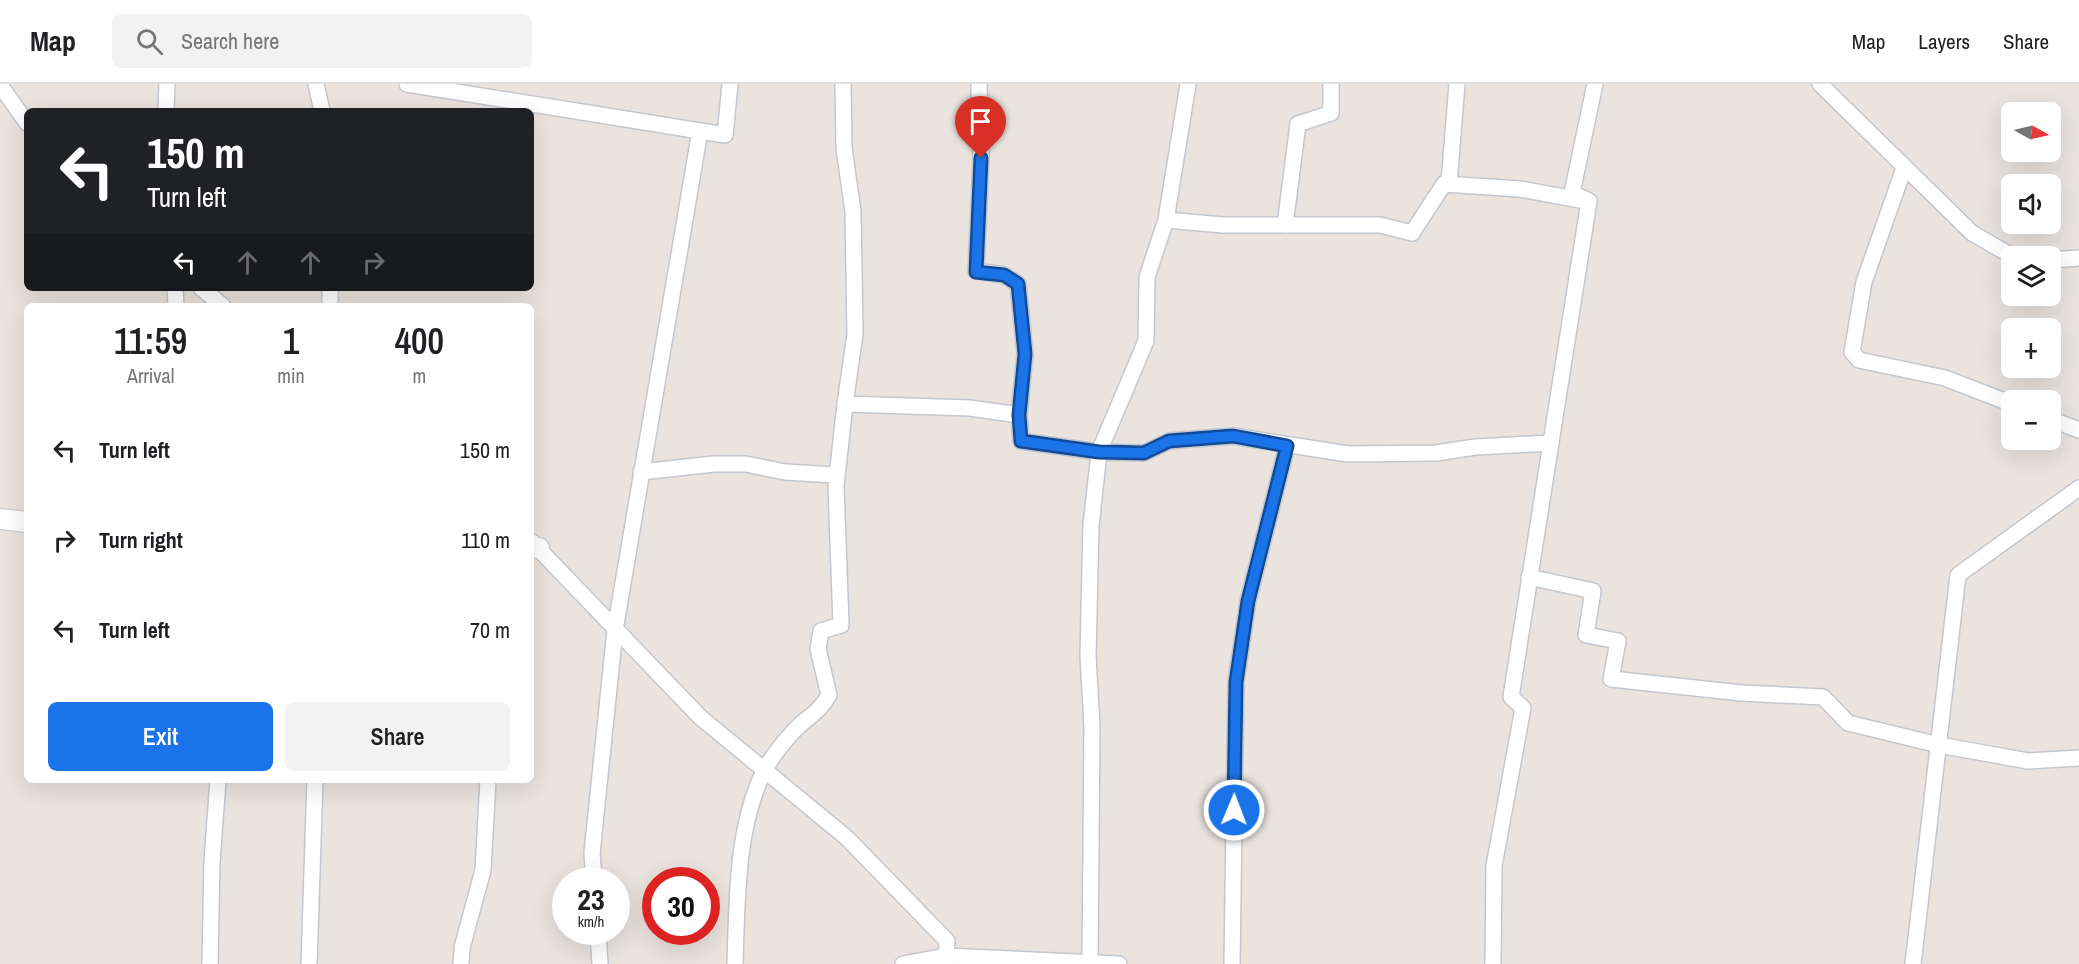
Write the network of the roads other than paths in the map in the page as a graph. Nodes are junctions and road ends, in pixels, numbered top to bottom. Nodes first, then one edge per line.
1 (167, 84) edge
2 (316, 84) edge
3 (407, 84) edge
4 (730, 84) edge
5 (843, 84) edge
6 (979, 84) edge
7 (1188, 84) edge
8 (1331, 84) edge
9 (1457, 84) edge
10 (1595, 84) edge
11 (1820, 84) edge
12 (0, 85) edge
13 (166, 108) edge
14 (321, 108) edge
15 (24, 119) edge
16 (700, 131) junction
17 (1904, 168) junction
18 (1449, 184) junction
19 (1589, 201) junction
20 (1166, 220) junction
21 (1285, 225) junction
22 (2001, 249) edge
23 (2079, 258) edge
24 (2061, 259) edge
25 (205, 291) edge
26 (219, 303) edge
27 (2001, 400) edge
28 (845, 404) junction
29 (1019, 415) junction
30 (2061, 423) edge
31 (2079, 430) edge
32 (1550, 443) junction
33 (1287, 446) junction
34 (1099, 452) junction
35 (642, 472) junction
36 (836, 475) junction
37 (2079, 488) edge
38 (0, 519) edge
39 (24, 522) edge
40 (534, 545) edge
41 (1529, 577) junction
42 (615, 630) junction
43 (1940, 744) junction
44 (2079, 758) edge
45 (765, 770) junction
46 (218, 783) edge
47 (315, 783) edge
48 (488, 783) edge
49 (593, 867) edge
50 (599, 945) edge
51 (945, 960) edge
52 (1089, 963) edge
53 (210, 964) edge
54 (309, 964) edge
55 (461, 964) edge
56 (600, 964) edge
57 (735, 964) edge
58 (903, 964) edge
59 (1119, 964) edge
60 (1232, 964) edge
61 (1493, 964) edge
62 (1913, 964) edge

1 - 13 street
2 - 14 street
3 - 16 street
4 - 16 street
5 - 28 street
6 - 29 street
7 - 20 street
8 - 21 street
9 - 18 street
10 - 19 street
11 - 17 street
12 - 15 street
16 - 35 street
17 - 22 street
17 - 27 street
18 - 19 street
18 - 21 street
19 - 32 street
20 - 21 street
20 - 34 street
23 - 24 street
25 - 26 street
28 - 29 street
28 - 36 street
29 - 34 street
30 - 31 street
32 - 33 street
32 - 41 street
33 - 34 street
33 - 60 street
34 - 52 street
35 - 36 street
35 - 42 street
36 - 45 street
37 - 43 street
38 - 39 street
40 - 42 street
41 - 43 street
41 - 61 street
42 - 45 street
42 - 49 street
43 - 44 street
43 - 62 street
45 - 51 street
45 - 57 street
46 - 53 street
47 - 54 street
48 - 55 street
50 - 56 street
51 - 52 street
51 - 58 street
52 - 59 street

